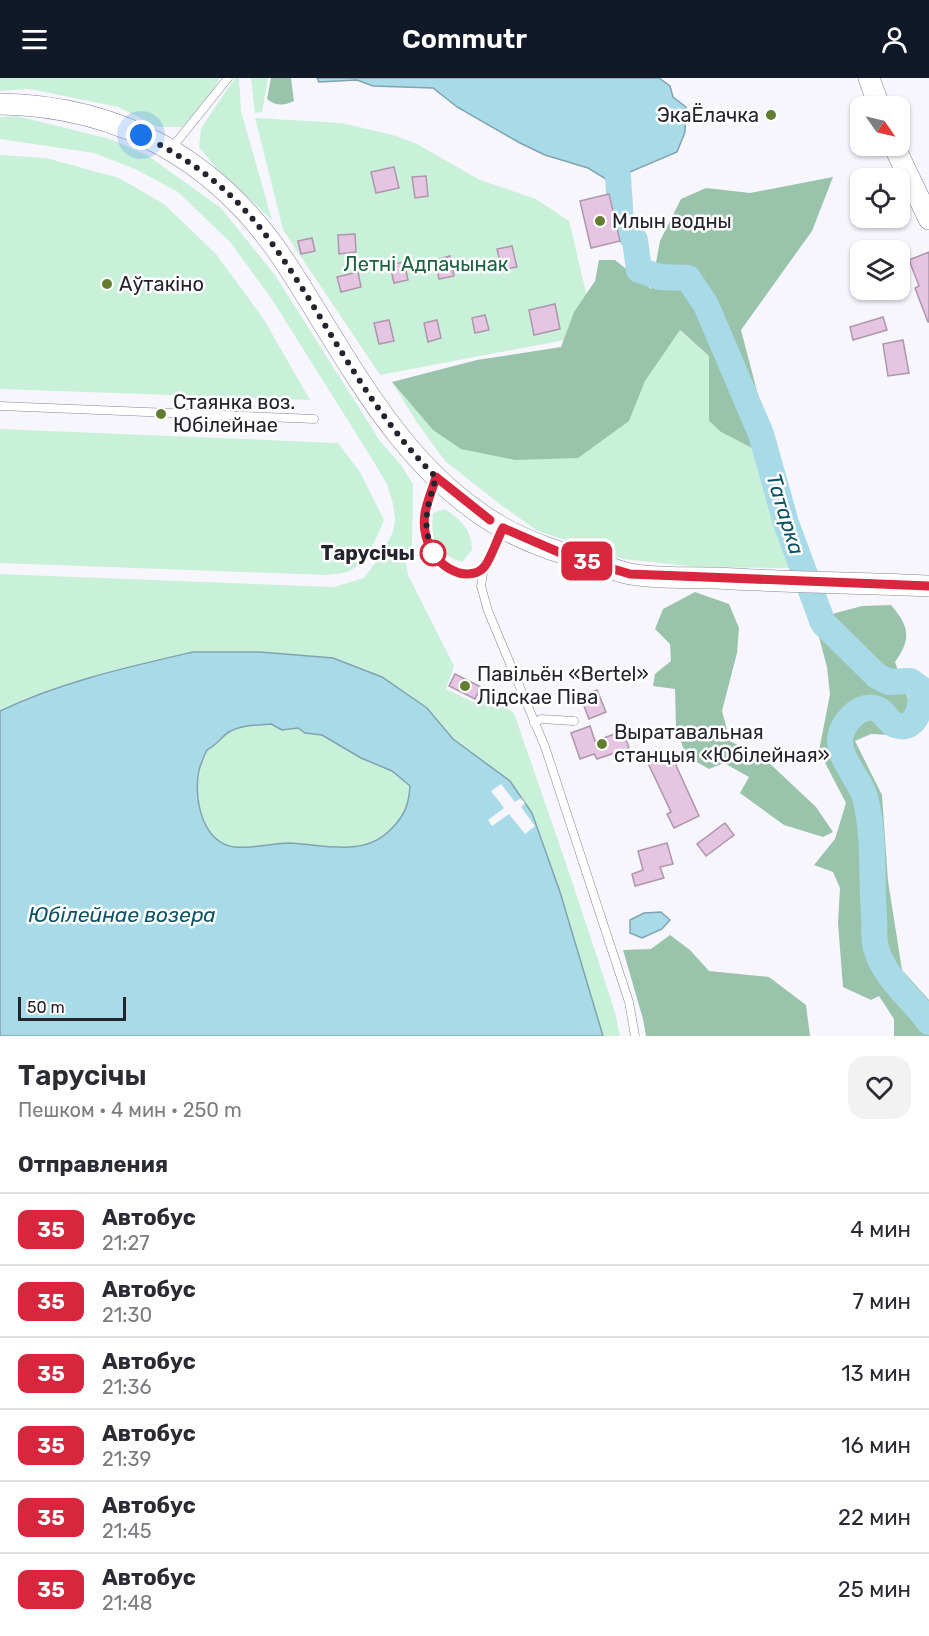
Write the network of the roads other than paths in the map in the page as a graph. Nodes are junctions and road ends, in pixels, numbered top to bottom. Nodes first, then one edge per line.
1 (228, 78) edge
2 (869, 78) edge
3 (875, 96) edge
4 (0, 104) edge
5 (171, 150) junction
6 (899, 156) edge
7 (929, 219) edge
8 (0, 406) edge
9 (314, 419) dead end
10 (436, 477) junction
11 (503, 528) junction
12 (484, 567) junction
13 (929, 586) edge
14 (574, 721) dead end
15 (534, 723) junction
16 (635, 1036) edge

1 - 5 lane
2 - 3 street
4 - 5 street
5 - 10 street
6 - 7 street
8 - 9 lane
10 - 11 street
10 - 12 lane
11 - 12 lane
11 - 13 street
12 - 15 lane
14 - 15 lane
15 - 16 lane

